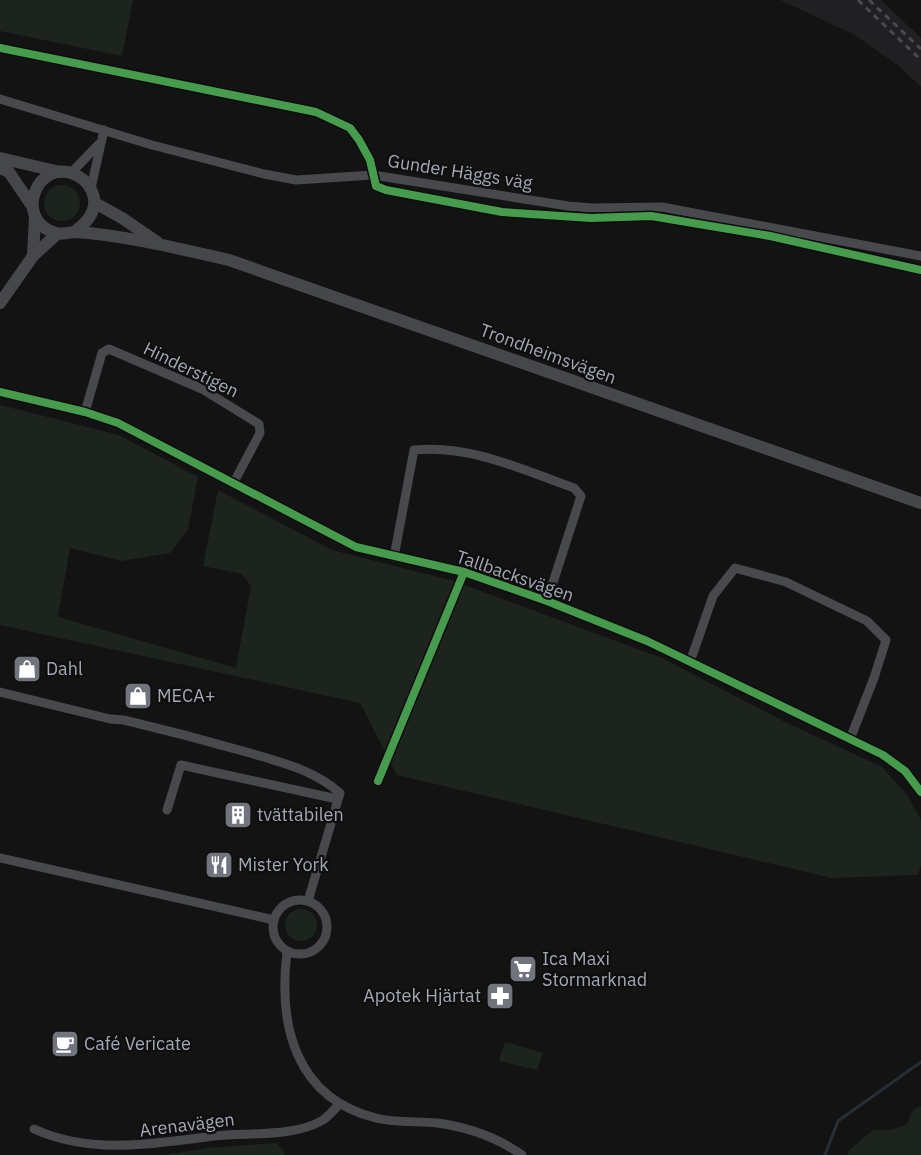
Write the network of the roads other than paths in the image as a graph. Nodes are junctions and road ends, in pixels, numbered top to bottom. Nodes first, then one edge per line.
1 (0, 99) edge
2 (104, 130) junction
3 (99, 144) junction
4 (0, 158) edge
5 (0, 168) edge
6 (65, 172) junction
7 (90, 188) junction
8 (95, 203) junction
9 (34, 211) junction
10 (74, 232) junction
11 (57, 234) junction
12 (162, 245) junction
13 (33, 256) junction
14 (921, 256) edge
15 (0, 303) edge
16 (0, 392) edge
17 (86, 412) junction
18 (233, 484) junction
19 (921, 503) edge
20 (394, 557) junction
21 (547, 601) junction
22 (690, 662) junction
23 (0, 692) edge
24 (850, 739) junction
25 (921, 792) edge
26 (336, 803) junction
27 (168, 810) dead end
28 (0, 858) edge
29 (308, 901) junction
30 (274, 920) junction
31 (287, 952) junction
32 (339, 1104) junction
33 (34, 1129) dead end
34 (522, 1155) edge

1 - 2 street, Gunder Häggs väg
2 - 3 street
2 - 14 street, Gunder Häggs väg
3 - 6 street
3 - 7 street
4 - 6 main road
5 - 9 main road
6 - 7 main road
6 - 9 main road
7 - 8 main road
8 - 10 main road
8 - 12 main road, Trondheimsvägen
9 - 11 main road
9 - 13 main road
10 - 11 main road
10 - 12 main road, Trondheimsvägen
11 - 13 main road
12 - 19 main road, Trondheimsvägen
13 - 15 main road
16 - 17 street, Tallbacksvägen
17 - 18 street, Tallbacksvägen
17 - 18 street, Hinderstigen
18 - 20 street, Tallbacksvägen
20 - 21 street, Tallbacksvägen
20 - 21 street
21 - 22 street, Tallbacksvägen
22 - 24 street, Tallbacksvägen
22 - 24 street
23 - 26 street
24 - 25 street, Tallbacksvägen
26 - 27 street
26 - 29 street
28 - 30 street
29 - 30 street
29 - 31 street
30 - 31 street
31 - 32 street
32 - 33 street, Arenavägen
32 - 34 street

